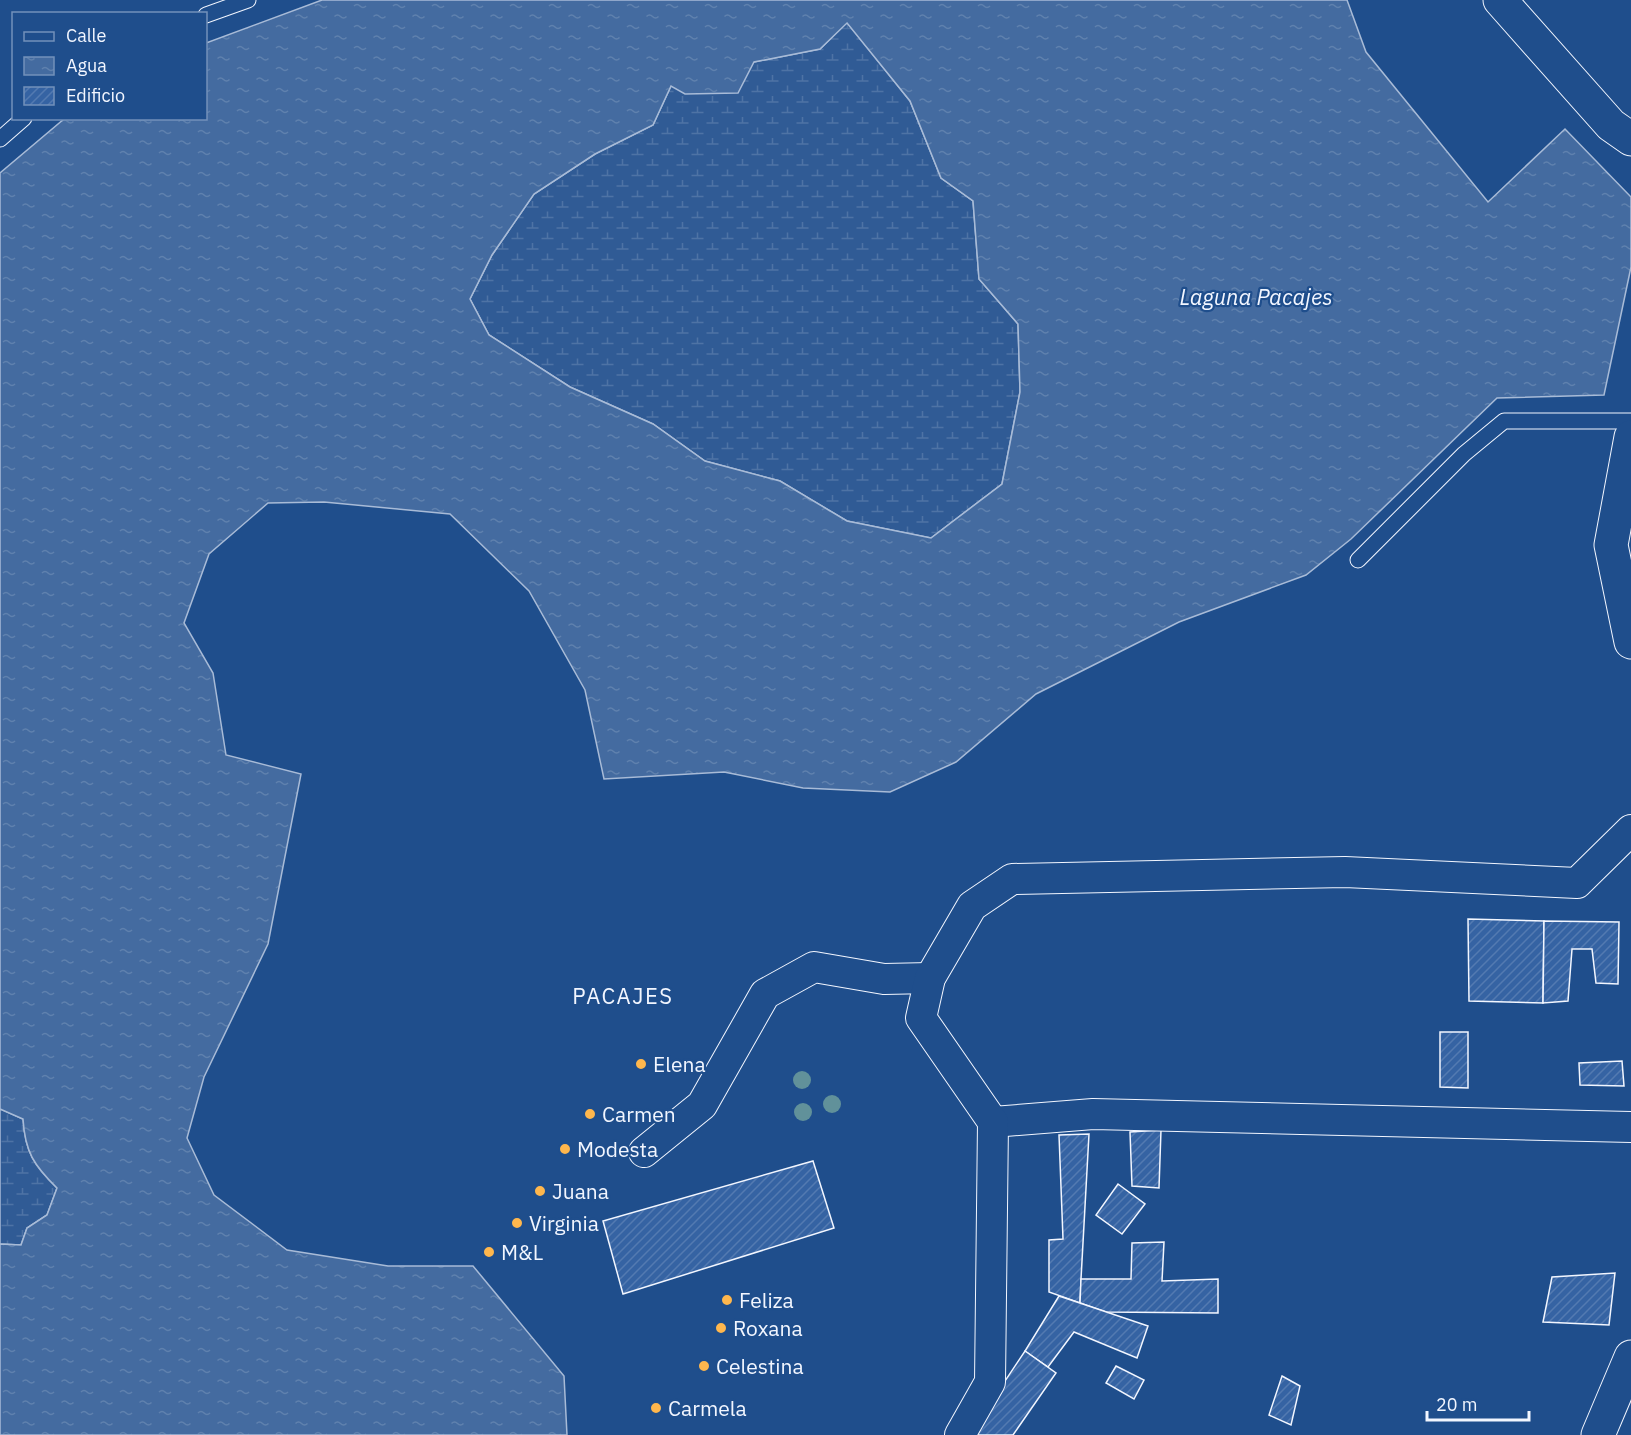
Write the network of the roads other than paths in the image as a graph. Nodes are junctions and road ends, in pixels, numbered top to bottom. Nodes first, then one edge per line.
1 (248, 0) edge
2 (1500, 0) edge
3 (207, 15) edge
4 (22, 120) edge
5 (0, 139) edge
6 (1631, 139) edge
7 (1631, 421) edge
8 (1631, 437) edge
9 (1359, 560) dead end
10 (1631, 642) edge
11 (1631, 830) edge
12 (930, 978) junction
13 (993, 1122) junction
14 (1631, 1127) edge
15 (644, 1152) dead end
16 (1631, 1357) edge
17 (960, 1435) edge
18 (1598, 1435) edge

1 - 3 lane
2 - 6 main road
4 - 5 lane
7 - 9 lane
8 - 10 main road
11 - 12 street
12 - 13 street
12 - 15 street
13 - 14 street
13 - 17 street
16 - 18 main road

